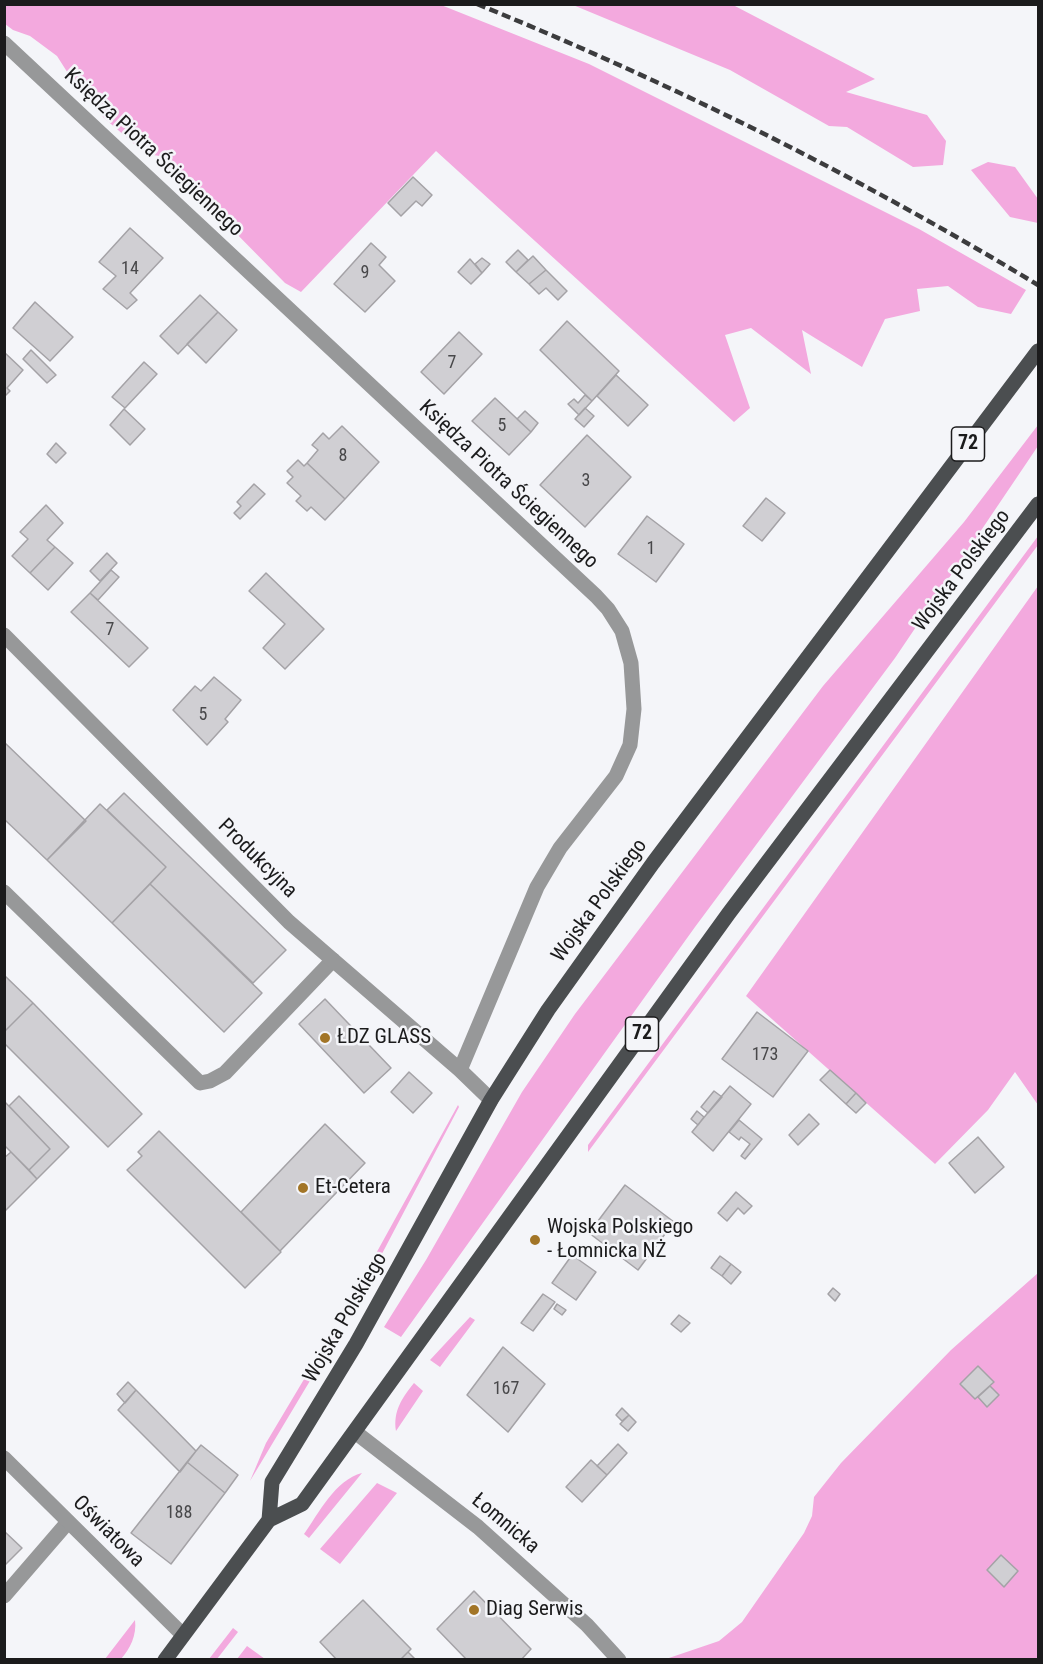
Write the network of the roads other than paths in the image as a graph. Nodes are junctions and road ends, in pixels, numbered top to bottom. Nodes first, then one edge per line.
1 (4, 43) edge
2 (1038, 351) edge
3 (1038, 504) edge
4 (4, 634) edge
5 (4, 892) edge
6 (333, 960) junction
7 (460, 1070) junction
8 (491, 1100) junction
9 (355, 1432) junction
10 (4, 1458) edge
11 (269, 1520) junction
12 (68, 1522) junction
13 (4, 1596) edge
14 (183, 1635) junction
15 (165, 1659) edge
16 (619, 1659) edge

1 - 7 street, Księdza Piotra Ściegiennego
2 - 8 main road, Wojska Polskiego / 72
3 - 9 main road, Wojska Polskiego / 72
4 - 6 street, Produkcyjna
5 - 6 street
6 - 7 street, Produkcyjna
7 - 8 street, Produkcyjna
8 - 11 main road, Wojska Polskiego / 72
9 - 11 main road, Wojska Polskiego / 72
9 - 16 street, Łomnicka
10 - 12 street, Oświatowa
11 - 14 main road, Wojska Polskiego / 72
12 - 13 street
12 - 14 street, Oświatowa
14 - 15 main road, Wojska Polskiego / 72

